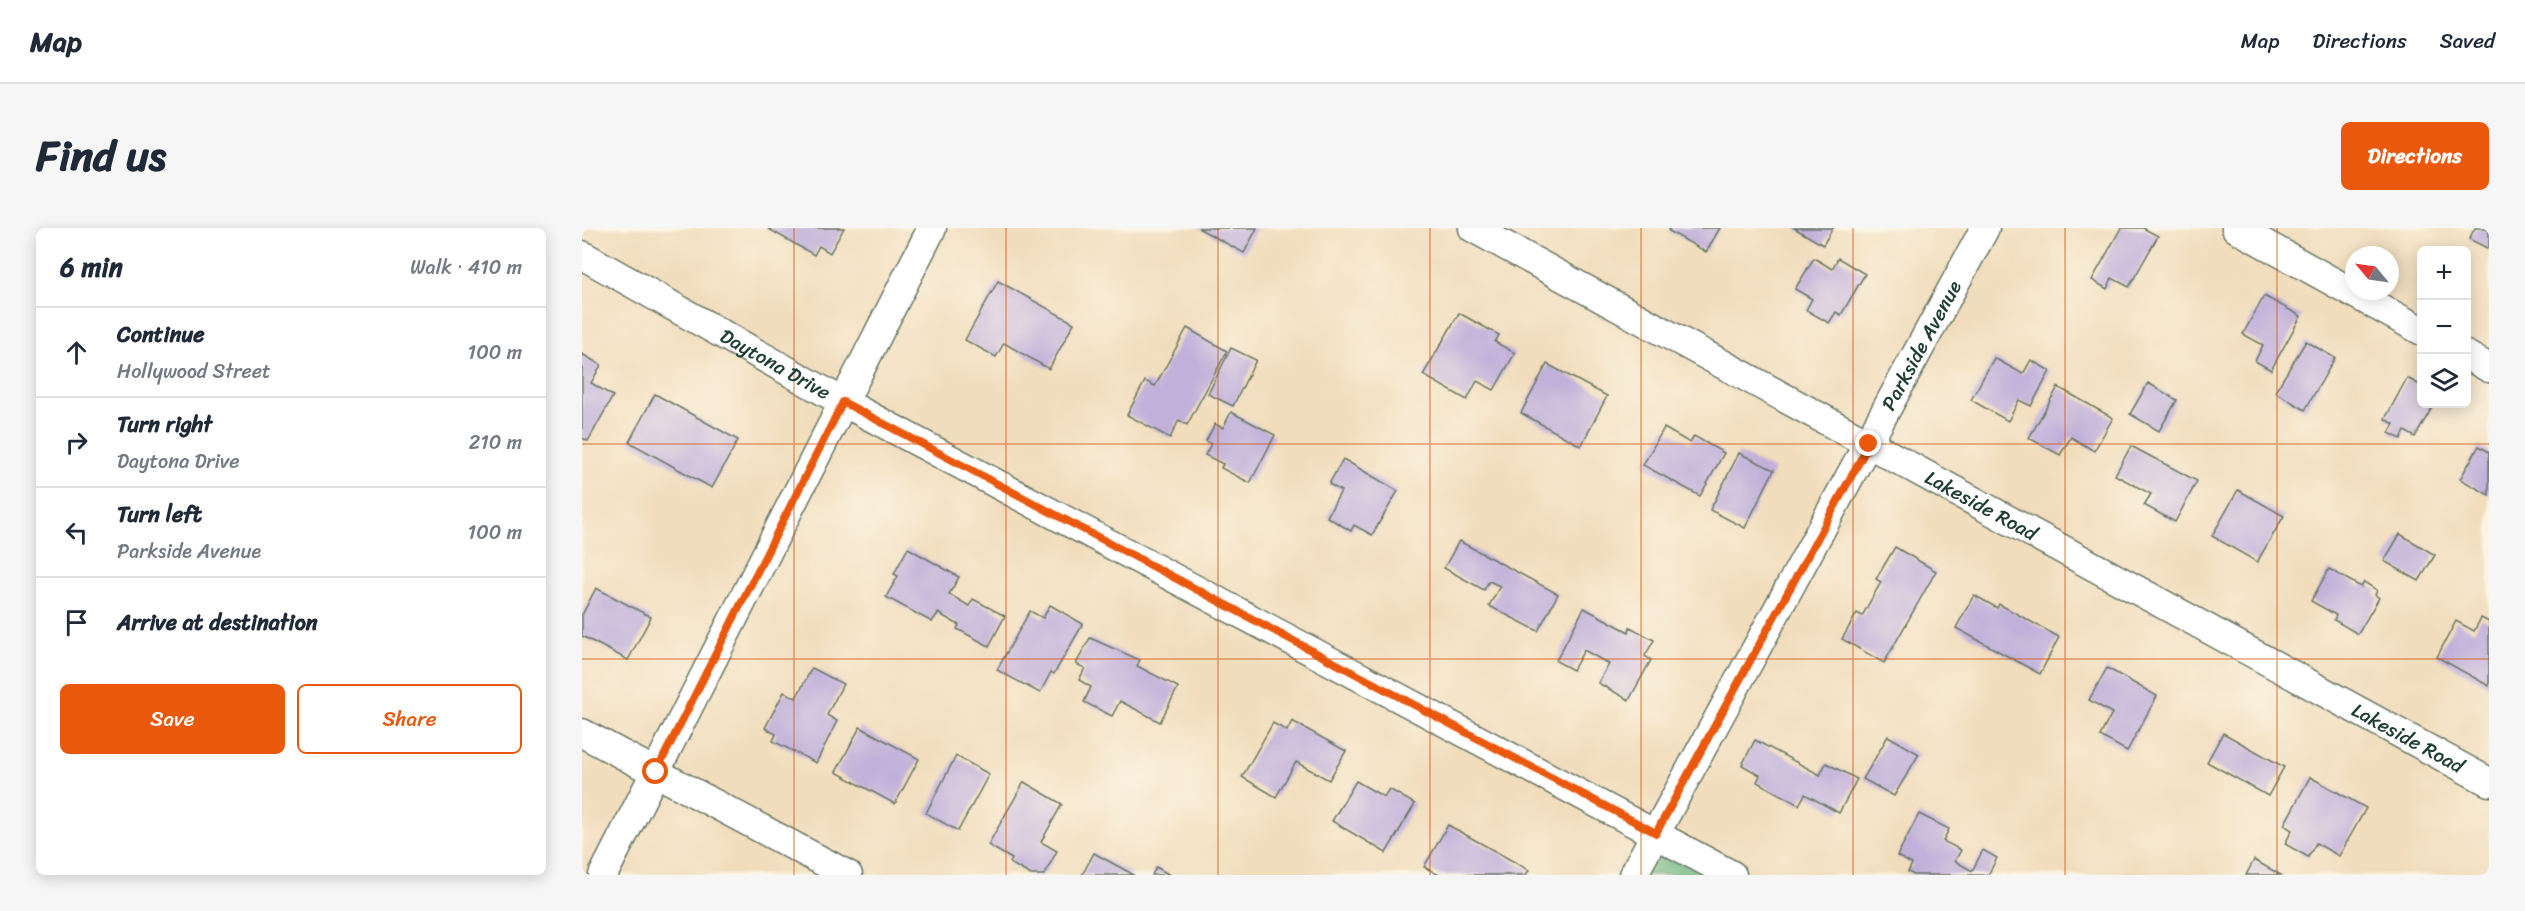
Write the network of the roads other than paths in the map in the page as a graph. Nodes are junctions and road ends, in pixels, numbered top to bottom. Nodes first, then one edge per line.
1 (932, 228) edge
2 (1473, 228) edge
3 (1985, 228) edge
4 (2236, 228) edge
5 (582, 255) edge
6 (2417, 329) edge
7 (2471, 359) edge
8 (2489, 368) edge
9 (843, 402) junction
10 (1869, 444) junction
11 (582, 733) edge
12 (656, 772) junction
13 (2489, 782) edge
14 (1656, 833) junction
15 (603, 875) edge
16 (848, 875) edge
17 (1633, 875) edge
18 (1732, 875) edge

1 - 9 street
2 - 10 street, Lakeside Road
3 - 10 street, Parkside Avenue
4 - 6 street
5 - 9 street, Daytona Drive
7 - 8 street
9 - 12 street
9 - 14 street, Daytona Drive
10 - 13 street, Lakeside Road
10 - 14 street, Parkside Avenue
11 - 12 street
12 - 15 street
12 - 16 street
14 - 17 street, Parkside Avenue
14 - 18 street, Daytona Drive

